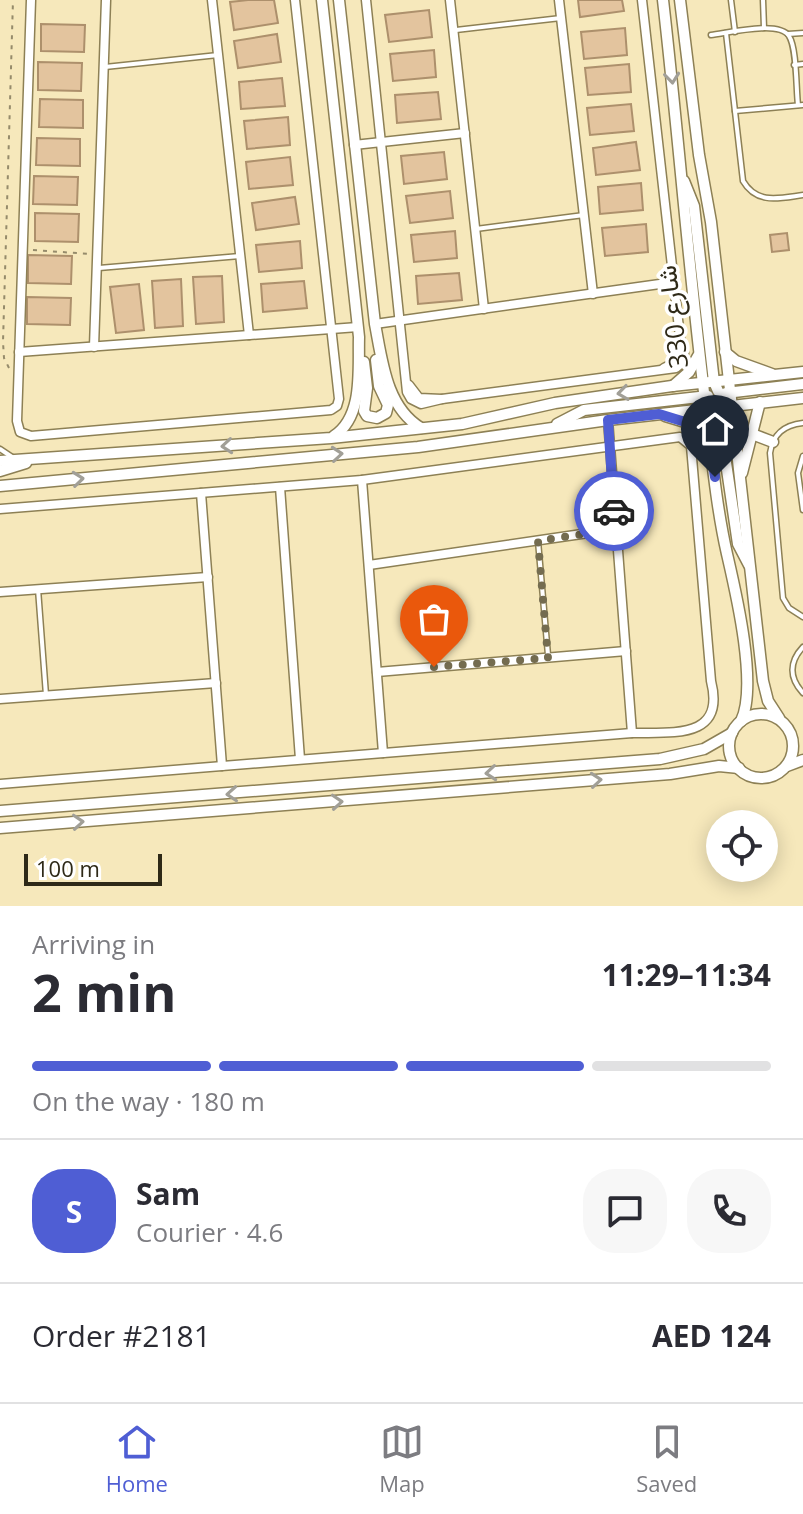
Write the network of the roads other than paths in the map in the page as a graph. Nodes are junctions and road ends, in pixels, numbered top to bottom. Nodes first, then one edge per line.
1 (31, 0) edge
2 (106, 0) edge
3 (212, 0) edge
4 (295, 0) edge
5 (322, 0) edge
6 (339, 0) edge
7 (366, 0) edge
8 (450, 0) edge
9 (559, 0) edge
10 (642, 0) edge
11 (663, 0) edge
12 (680, 0) edge
13 (731, 0) edge
14 (763, 0) edge
15 (561, 18) junction
16 (764, 28) junction
17 (453, 30) junction
18 (735, 32) junction
19 (726, 33) junction
20 (803, 33) edge
21 (788, 34) junction
22 (711, 35) dead end
23 (218, 55) junction
24 (803, 64) edge
25 (794, 65) junction
26 (103, 67) junction
27 (800, 105) edge
28 (735, 111) junction
29 (465, 133) junction
30 (382, 143) junction
31 (354, 145) junction
32 (681, 175) junction
33 (803, 195) edge
34 (584, 215) junction
35 (476, 229) junction
36 (240, 256) junction
37 (97, 269) junction
38 (674, 282) junction
39 (593, 294) junction
40 (484, 309) junction
41 (401, 321) junction
42 (375, 324) junction
43 (331, 329) junction
44 (358, 332) junction
45 (249, 335) junction
46 (94, 347) junction
47 (19, 352) junction
48 (725, 352) junction
49 (699, 354) junction
50 (803, 372) edge
51 (774, 375) junction
52 (728, 380) junction
53 (803, 384) edge
54 (672, 386) junction
55 (717, 394) junction
56 (803, 398) edge
57 (760, 402) junction
58 (706, 409) junction
59 (659, 414) junction
60 (608, 420) junction
61 (803, 423) edge
62 (553, 427) junction
63 (421, 428) junction
64 (708, 429) junction
65 (752, 434) junction
66 (331, 438) junction
67 (773, 442) junction
68 (609, 446) junction
69 (0, 449) edge
70 (43, 456) junction
71 (803, 456) edge
72 (18, 460) junction
73 (0, 461) edge
74 (0, 471) edge
75 (740, 479) junction
76 (362, 480) junction
77 (0, 486) edge
78 (280, 487) junction
79 (201, 493) junction
80 (0, 509) edge
81 (803, 510) edge
82 (616, 529) junction
83 (538, 541) junction
84 (369, 565) junction
85 (751, 567) junction
86 (208, 577) junction
87 (38, 589) junction
88 (0, 592) edge
89 (803, 617) edge
90 (803, 647) edge
91 (626, 651) junction
92 (548, 658) junction
93 (377, 672) junction
94 (216, 683) junction
95 (803, 693) edge
96 (46, 695) junction
97 (0, 699) edge
98 (779, 718) junction
99 (741, 721) junction
100 (632, 733) junction
101 (732, 733) junction
102 (792, 734) junction
103 (803, 738) edge
104 (383, 753) junction
105 (300, 759) junction
106 (803, 760) edge
107 (222, 766) junction
108 (787, 766) junction
109 (739, 768) junction
110 (0, 784) edge
111 (0, 811) edge
112 (0, 828) edge

1 - 47 street
2 - 26 street
3 - 23 street
4 - 43 street
5 - 44 street
6 - 31 street
7 - 30 street
8 - 17 street
9 - 15 street
10 - 38 street
11 -> 32 street, شارع 330
12 - 48 street, شارع 330
13 - 18 lane
14 - 16 lane
15 - 17 lane
15 - 34 street
16 - 18 lane
16 - 21 lane
17 - 29 street
18 - 19 lane
19 - 22 lane
19 - 28 lane
20 - 21 lane
21 - 25 lane
23 - 26 lane
23 - 36 street
24 - 25 lane
25 - 27 lane
26 - 37 street
27 - 28 lane
28 - 33 lane
29 - 30 street
29 - 35 street
30 - 31 street
30 - 41 street
31 - 42 street
32 - 49 street, شارع 330
32 - 55 street
34 - 35 lane
34 - 39 street
35 - 40 street
36 - 37 lane
36 - 45 street
37 - 46 street
38 - 39 street
38 - 41 street
39 - 40 street
40 - 41 street
41 - 42 street
42 - 44 street
42 - 63 street
43 - 44 street
43 - 45 street
43 - 47 street
44 - 66 street
45 - 46 street
46 - 47 street
48 - 51 street
48 - 52 street, شارع 330
49 - 54 street
49 - 55 street, شارع 330
50 - 51 street
51 - 52 street
52 - 55 street, شارع 330
53 - 55 street
54 - 55 street
54 -> 63 street
55 - 57 street
55 - 58 street, شارع 330
55 - 62 street
55 - 75 street, شارع 330
55 - 85 street
56 - 57 street
57 - 65 street
58 - 59 street
58 - 64 street, شارع 330
59 - 60 street
59 - 64 street
60 - 62 street
60 - 68 street
61 - 67 lane
77 -> 62 street
63 - 66 street
64 - 99 street, شارع 330
65 - 67 street
65 - 75 street
66 -> 70 street
67 - 89 lane
68 - 76 street
68 - 82 street
68 - 100 street
69 - 72 lane
70 - 72 street
70 - 74 street
71 - 81 lane
72 - 73 street
75 - 85 street, شارع 330
76 - 78 street
76 - 84 street
78 - 79 street
78 - 105 street
79 - 80 street
79 - 86 street
82 - 83 street
82 - 91 street
83 - 84 street
83 - 92 lane
84 - 93 street
85 - 98 street, شارع 330
86 - 87 street
86 - 94 street
87 - 88 street
87 - 96 lane
90 - 95 lane
91 - 92 street
91 - 100 street
92 - 93 street
93 - 104 street
94 - 96 street
94 - 107 street
96 - 97 street
98 - 99 street
98 - 102 street
99 - 101 street
100 - 104 street
101 - 109 street
101 -> 111 street
102 - 103 street
102 - 108 street
104 - 105 street
105 - 107 street
106 - 108 street
107 - 110 street
108 - 109 street
112 -> 109 street

